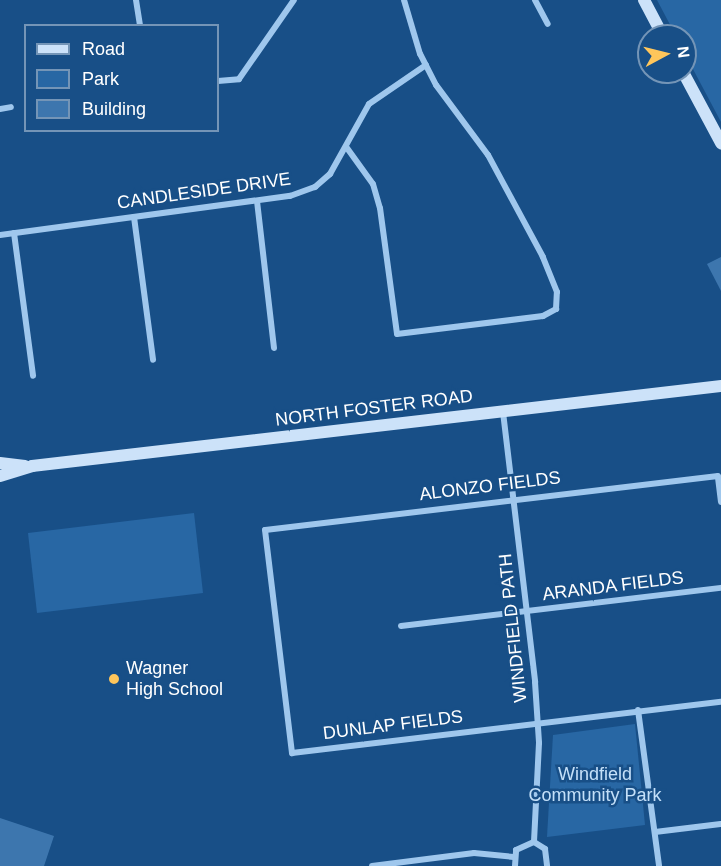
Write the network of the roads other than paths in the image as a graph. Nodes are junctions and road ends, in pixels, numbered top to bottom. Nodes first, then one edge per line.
1 (136, 0) edge
2 (294, 0) edge
3 (404, 0) edge
4 (535, 0) edge
5 (644, 0) edge
6 (140, 24) edge
7 (548, 24) dead end
8 (657, 24) edge
9 (426, 65) junction
10 (219, 81) edge
11 (689, 84) edge
12 (11, 107) dead end
13 (0, 109) edge
14 (721, 143) edge
15 (347, 148) junction
16 (257, 201) junction
17 (134, 217) junction
18 (14, 233) junction
19 (0, 235) edge
20 (274, 348) dead end
21 (153, 360) dead end
22 (33, 376) dead end
23 (721, 386) edge
24 (503, 412) junction
25 (0, 463) edge
26 (32, 466) junction
27 (0, 476) edge
28 (513, 498) junction
29 (721, 502) edge
30 (265, 530) joint
31 (721, 588) edge
32 (527, 611) junction
33 (401, 626) dead end
34 (721, 702) edge
35 (638, 710) junction
36 (537, 722) junction
37 (721, 824) edge
38 (655, 832) junction
39 (534, 842) junction
40 (514, 856) junction
41 (372, 866) edge
42 (515, 866) edge
43 (547, 866) edge
44 (659, 866) edge

1 - 6 street
2 - 10 street
3 - 9 street
4 - 7 street
5 - 8 main road
9 - 15 street, CANDLESIDE DRIVE
9 - 15 street
11 - 14 main road
12 - 13 street
15 - 16 street, CANDLESIDE DRIVE
16 - 17 street, CANDLESIDE DRIVE
16 - 20 street
17 - 18 street, CANDLESIDE DRIVE
17 - 21 street
18 - 19 street, CANDLESIDE DRIVE
18 - 22 street
23 - 24 main road, NORTH FOSTER ROAD
24 - 26 main road, NORTH FOSTER ROAD
24 - 28 street, WINDFIELD PATH
25 - 26 main road, NORTH FOSTER ROAD
26 - 27 main road, NORTH FOSTER ROAD
28 - 29 street, ALONZO FIELDS
28 - 30 street, ALONZO FIELDS
28 - 32 street, WINDFIELD PATH
30 - 36 street, DUNLAP FIELDS
31 - 32 street, ARANDA FIELDS
32 - 33 street, ARANDA FIELDS
32 - 36 street, WINDFIELD PATH
34 - 35 street, DUNLAP FIELDS
35 - 36 street, DUNLAP FIELDS
35 - 38 street
36 - 39 street, WINDFIELD PATH
37 - 38 street
38 - 44 street
39 - 40 street
39 - 43 street, WINDFIELD PATH
40 - 41 street
40 - 42 street

